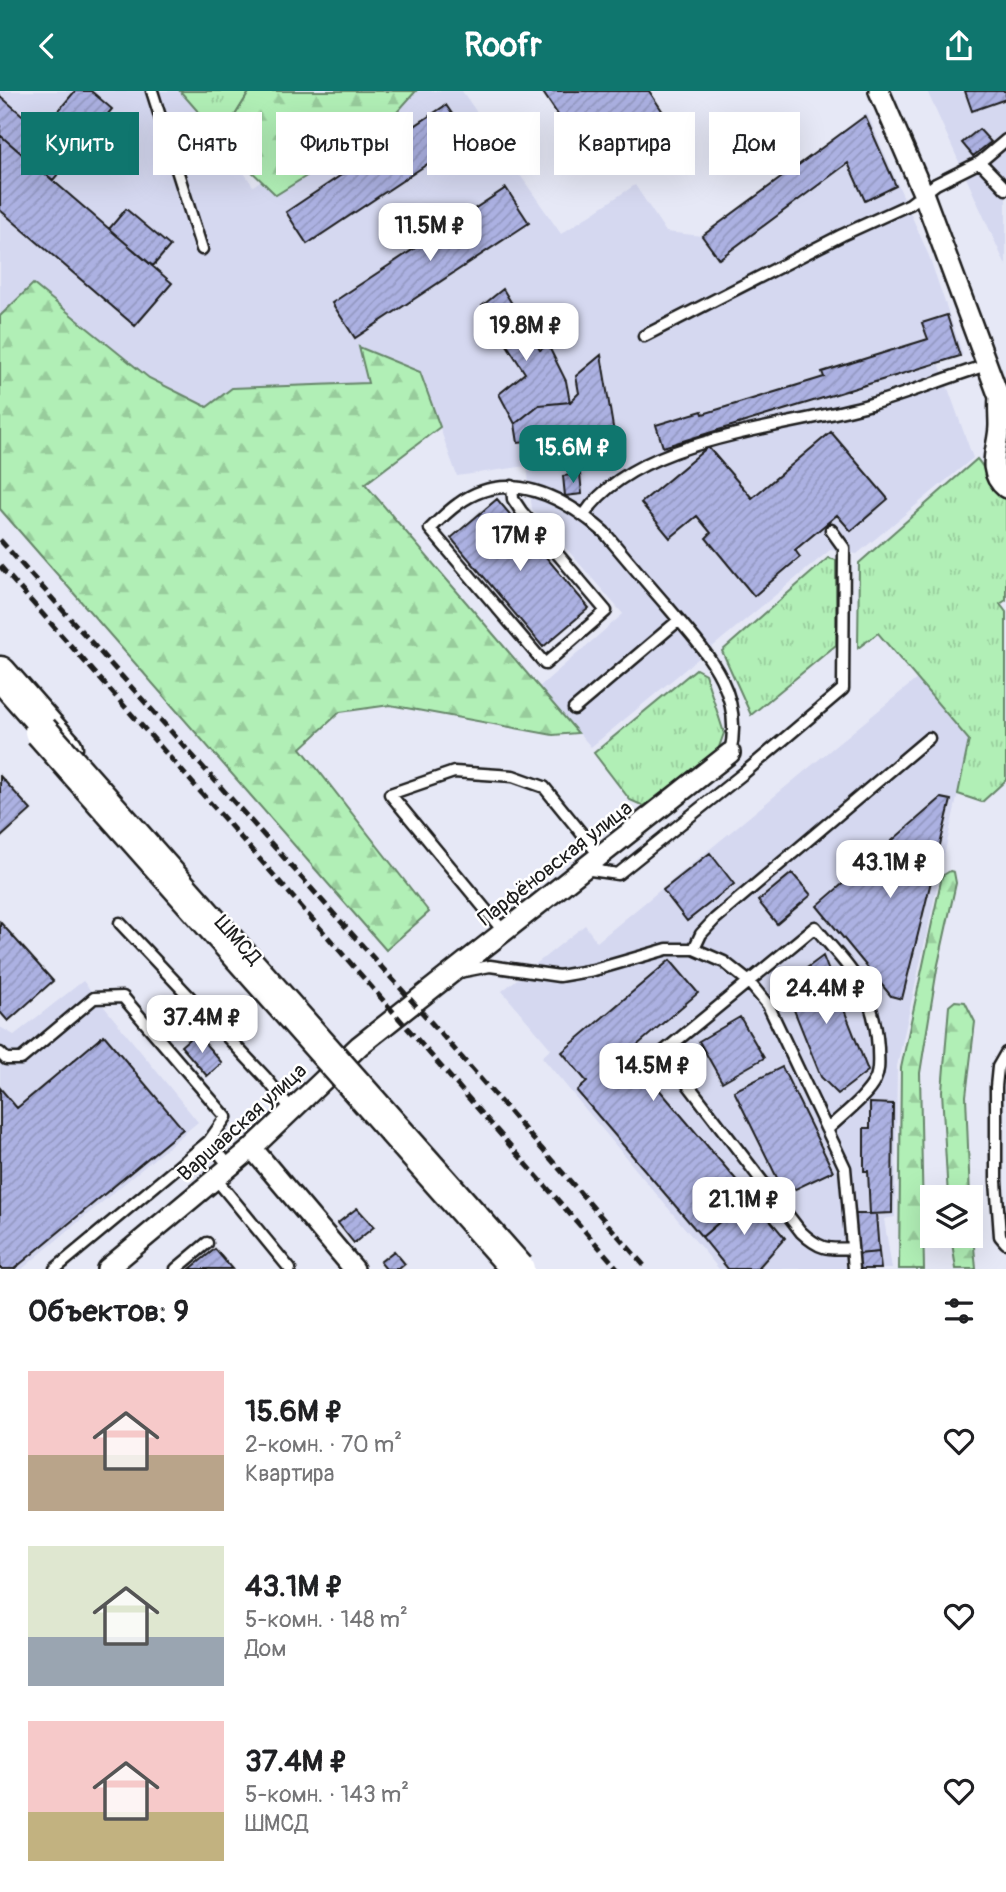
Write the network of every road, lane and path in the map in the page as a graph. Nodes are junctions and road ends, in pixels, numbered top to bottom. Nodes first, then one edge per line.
1 (152, 91) edge
2 (879, 91) edge
3 (1006, 140) edge
4 (980, 162) junction
5 (1006, 189) edge
6 (923, 193) junction
7 (202, 249) dead end
8 (644, 336) dead end
9 (987, 365) junction
10 (1002, 400) edge
11 (512, 486) junction
12 (1006, 488) edge
13 (584, 515) junction
14 (831, 530) dead end
15 (679, 620) junction
16 (0, 673) edge
17 (0, 685) edge
18 (574, 709) dead end
19 (929, 738) dead end
20 (730, 753) joint
21 (600, 856) junction
22 (584, 869) junction
23 (120, 923) dead end
24 (504, 932) junction
25 (694, 949) junction
26 (452, 973) junction
27 (748, 981) junction
28 (407, 1007) joint
29 (0, 1053) edge
30 (1006, 1053) edge
31 (1001, 1087) edge
32 (292, 1110) junction
33 (827, 1130) junction
34 (209, 1141) junction
35 (252, 1148) junction
36 (223, 1173) junction
37 (207, 1243) dead end
38 (1006, 1243) edge
39 (852, 1248) junction
40 (55, 1269) edge
41 (107, 1269) edge
42 (176, 1269) edge
43 (290, 1269) edge
44 (354, 1269) edge
45 (518, 1269) edge
46 (532, 1269) edge
47 (854, 1269) edge

1 - 7 lane
2 - 6 street
3 - 4 lane
4 - 5 lane
4 - 6 lane
6 - 8 lane
6 - 9 street
9 - 10 street
9 - 13 lane
10 - 12 street
11 - 11 lane
11 - 13 lane
13 - 15 lane
14 - 22 lane
15 - 18 lane
15 - 20 lane
16 - 46 main road, ШМСД
17 - 45 main road, ШМСД, bridge
19 - 25 lane
20 - 21 street, Парфёновская улица
21 - 22 street, Парфёновская улица
21 - 24 lane
22 - 24 street, Парфёновская улица
23 - 32 lane
24 - 26 street, Парфёновская улица
25 - 26 lane
25 - 27 lane
26 - 28 street, Парфёновская улица
27 - 33 lane
27 - 33 lane
27 - 39 lane
28 - 32 street, Варшавская улица
29 - 34 lane
30 - 31 lane
31 - 38 lane
32 - 35 street, Варшавская улица
33 - 39 lane
34 - 36 lane
34 - 40 lane
35 - 36 street, Варшавская улица
35 - 44 street
36 - 41 street, Варшавская улица
36 - 43 lane
37 - 42 lane
39 - 47 lane

